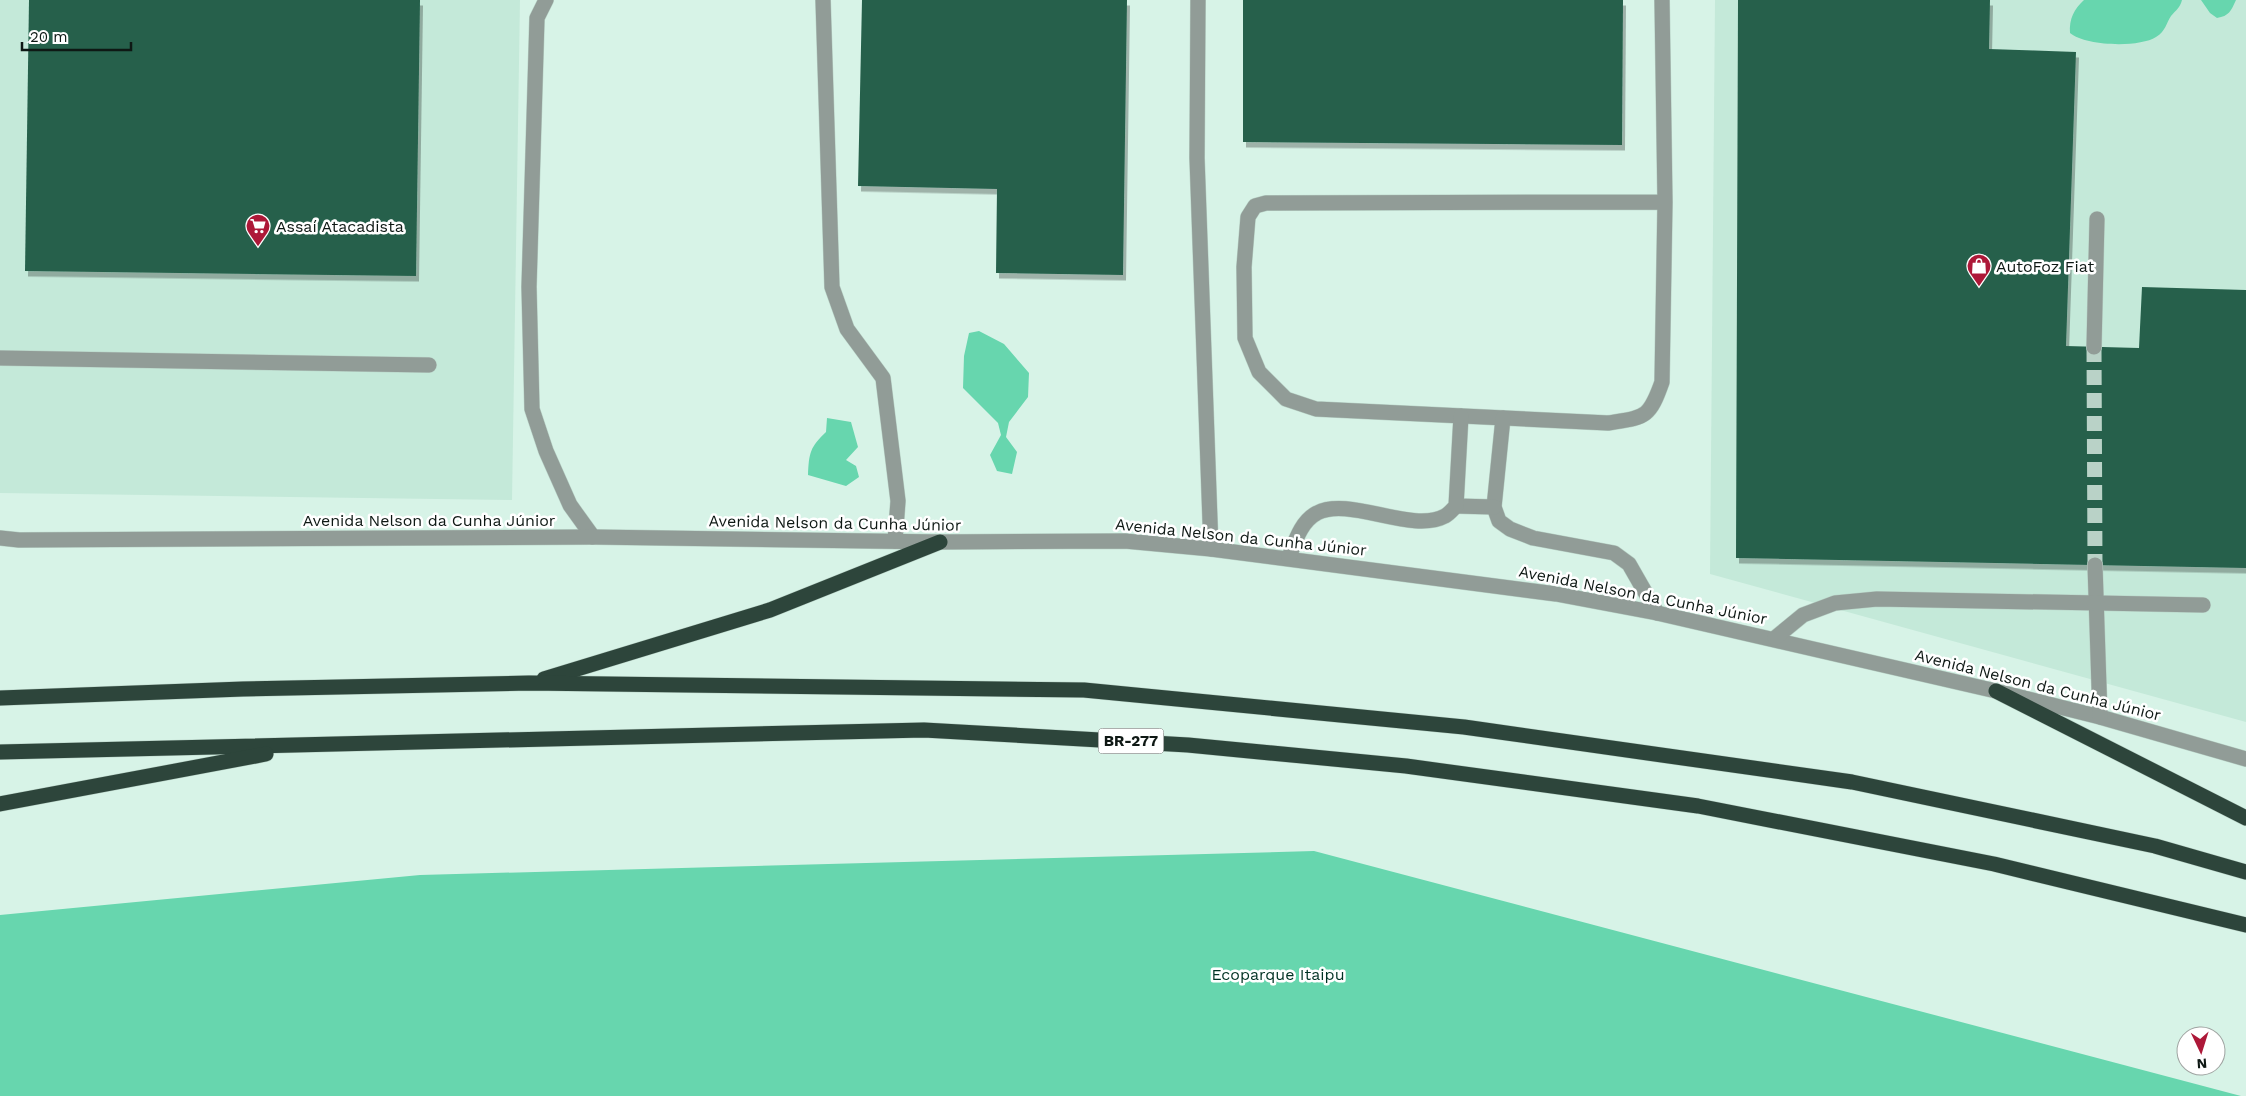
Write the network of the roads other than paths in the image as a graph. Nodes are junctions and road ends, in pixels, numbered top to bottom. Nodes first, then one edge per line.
1 (546, 0) edge
2 (823, 0) edge
3 (1198, 0) edge
4 (1662, 0) edge
5 (1665, 202) junction
6 (2097, 219) dead end
7 (2094, 347) tunnel mouth
8 (0, 358) edge
9 (429, 365) dead end
10 (1461, 416) junction
11 (1503, 418) junction
12 (1456, 506) junction
13 (1494, 507) junction
14 (593, 537) junction
15 (0, 538) edge
16 (894, 541) junction
17 (940, 542) junction
18 (1211, 549) junction
19 (1289, 557) junction
20 (2095, 565) tunnel mouth
21 (2095, 602) junction
22 (2203, 605) dead end
23 (1657, 613) junction
24 (1775, 638) junction
25 (530, 683) junction
26 (1996, 691) junction
27 (7, 698) edge
28 (2100, 717) junction
29 (312, 746) junction
30 (0, 752) edge
31 (2246, 759) edge
32 (0, 804) edge
33 (2246, 818) edge
34 (2246, 872) edge
35 (2246, 925) edge

1 - 14 street
2 - 16 street
3 - 18 street
4 - 5 street
5 - 10 street
5 - 11 street
6 - 7 street
8 - 9 street
10 - 11 street
10 - 12 street
11 - 13 street
12 - 13 street
12 - 19 street
13 - 23 street
14 - 15 street, Avenida Nelson da Cunha Júnior
14 - 16 street, Avenida Nelson da Cunha Júnior
16 - 17 street, Avenida Nelson da Cunha Júnior
17 - 18 street, Avenida Nelson da Cunha Júnior
17 - 25 highway
18 - 19 street, Avenida Nelson da Cunha Júnior
19 - 23 street, Avenida Nelson da Cunha Júnior
20 - 21 street
21 - 22 street
21 - 24 street
21 - 28 street
23 - 24 street, Avenida Nelson da Cunha Júnior
24 - 26 street, Avenida Nelson da Cunha Júnior
25 - 27 highway
25 - 34 highway
26 - 28 street, Avenida Nelson da Cunha Júnior
26 - 33 highway
28 - 31 street, Avenida Nelson da Cunha Júnior
29 - 30 highway, BR-277
29 - 32 highway
29 - 35 highway, BR-277

